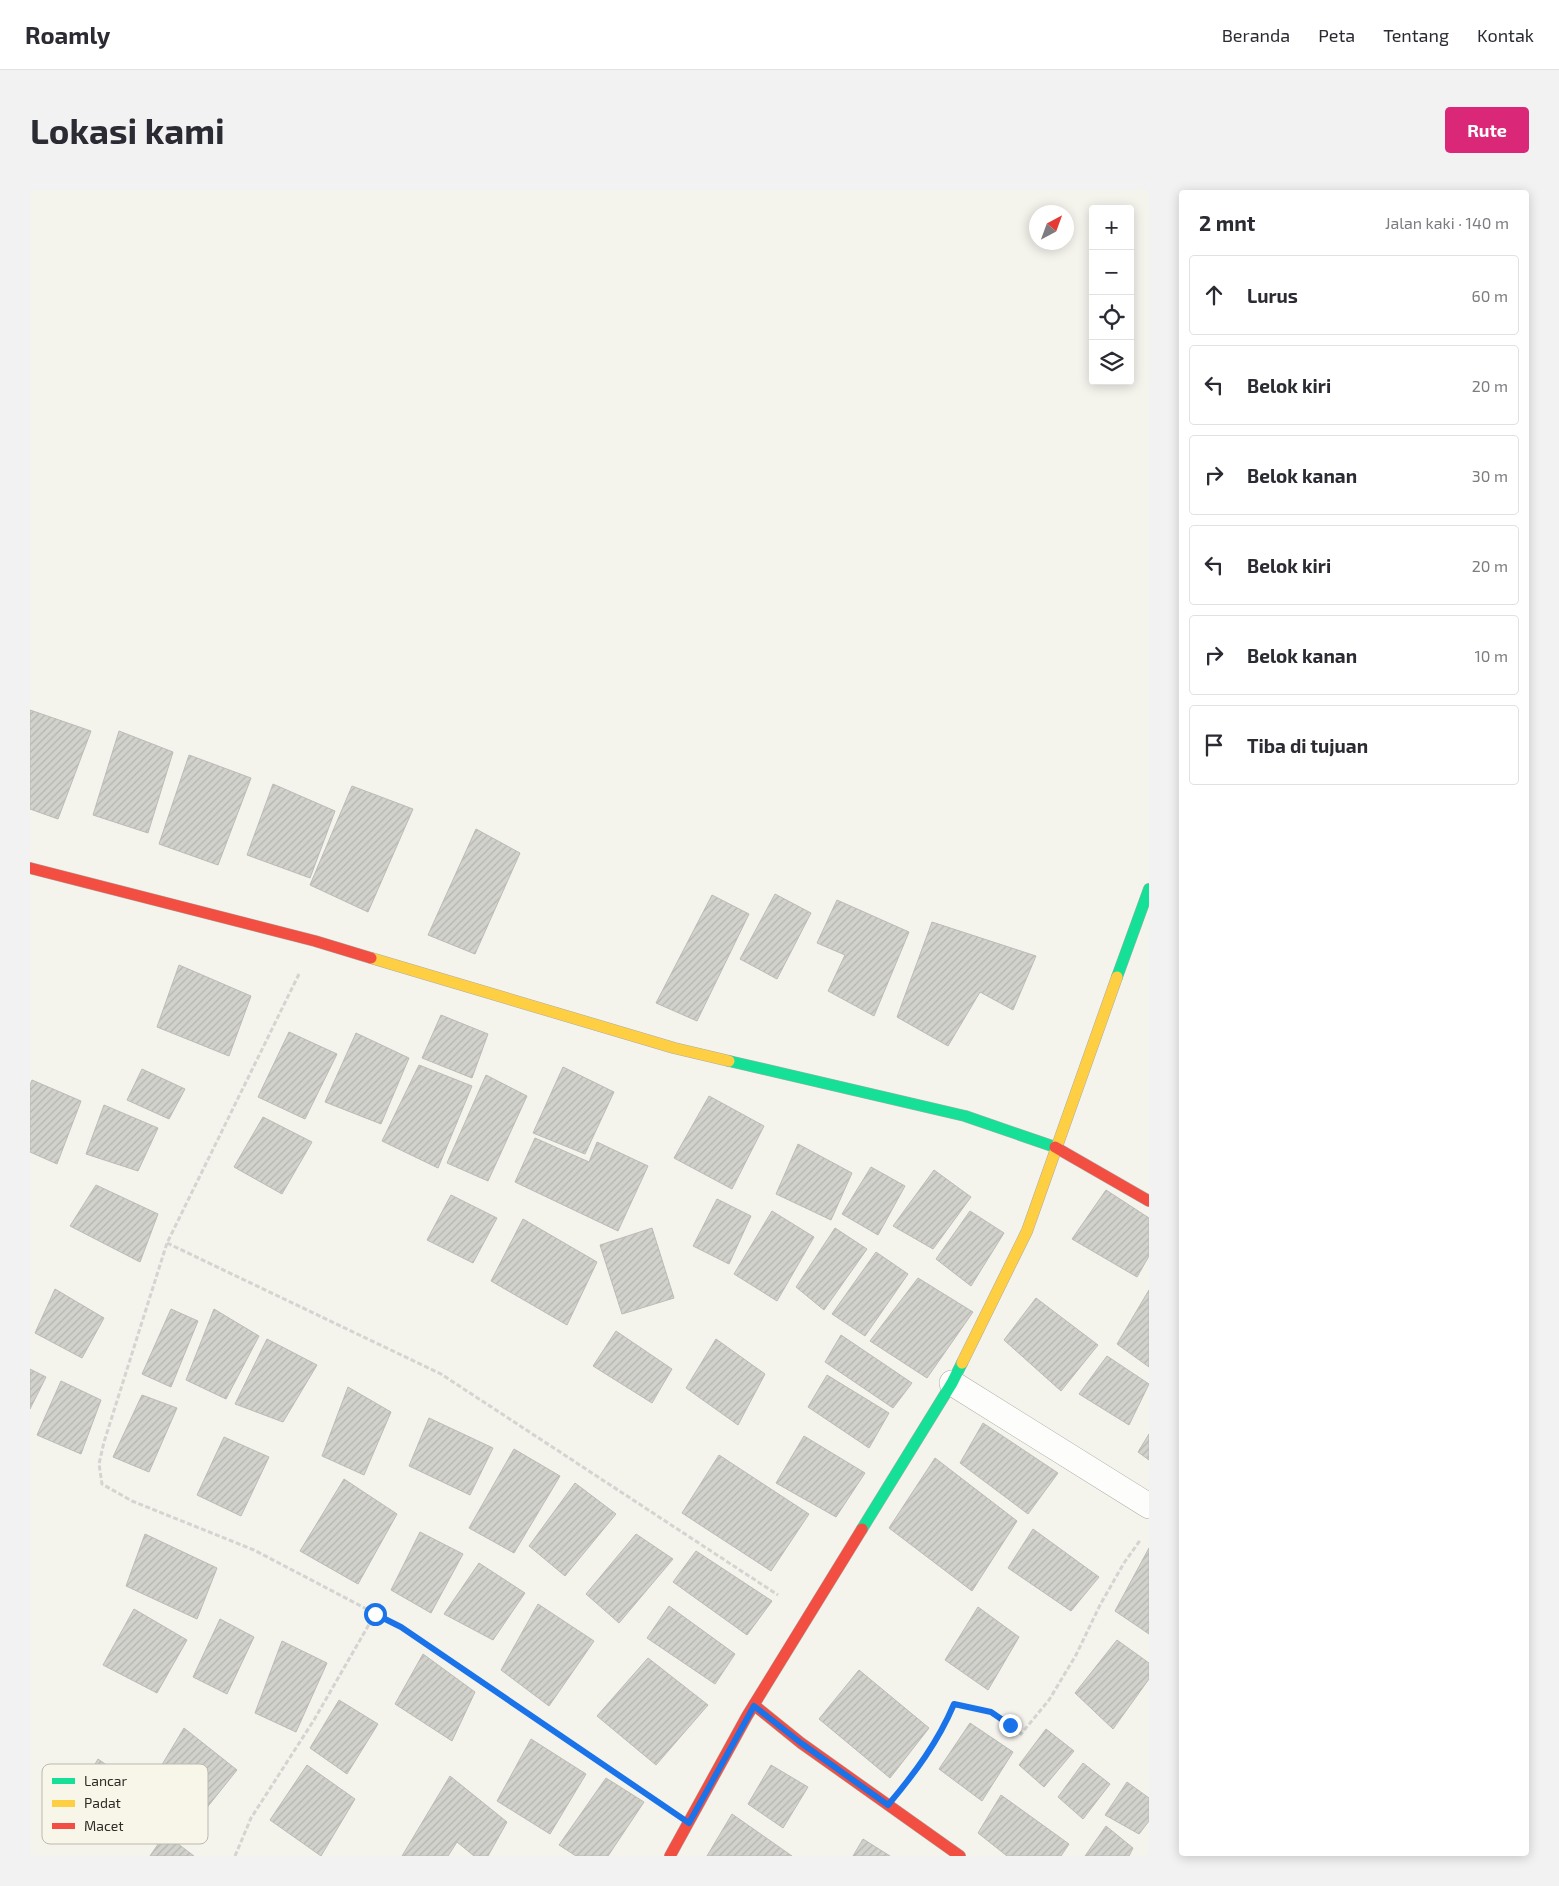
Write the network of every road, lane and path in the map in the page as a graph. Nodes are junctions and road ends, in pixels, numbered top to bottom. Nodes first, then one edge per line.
1 (30, 868) edge
2 (1149, 888) edge
3 (314, 941) junction
4 (1057, 1148) junction
5 (1149, 1201) edge
6 (166, 1243) junction
7 (952, 1383) junction
8 (1149, 1506) edge
9 (1141, 1539) dead end
10 (375, 1614) junction
11 (808, 1614) junction
12 (754, 1706) junction
13 (888, 1805) junction
14 (689, 1823) junction
15 (235, 1856) edge
16 (670, 1856) edge
17 (960, 1856) edge

1 - 3 street
2 - 4 street
3 - 4 street
3 - 6 path
4 - 5 street
4 - 7 street
6 - 10 path
6 - 11 path
7 - 8 lane
7 - 11 street
9 - 13 path
10 - 14 path
10 - 15 path
11 - 12 street
12 - 13 street
12 - 14 street
13 - 17 street
14 - 16 street

